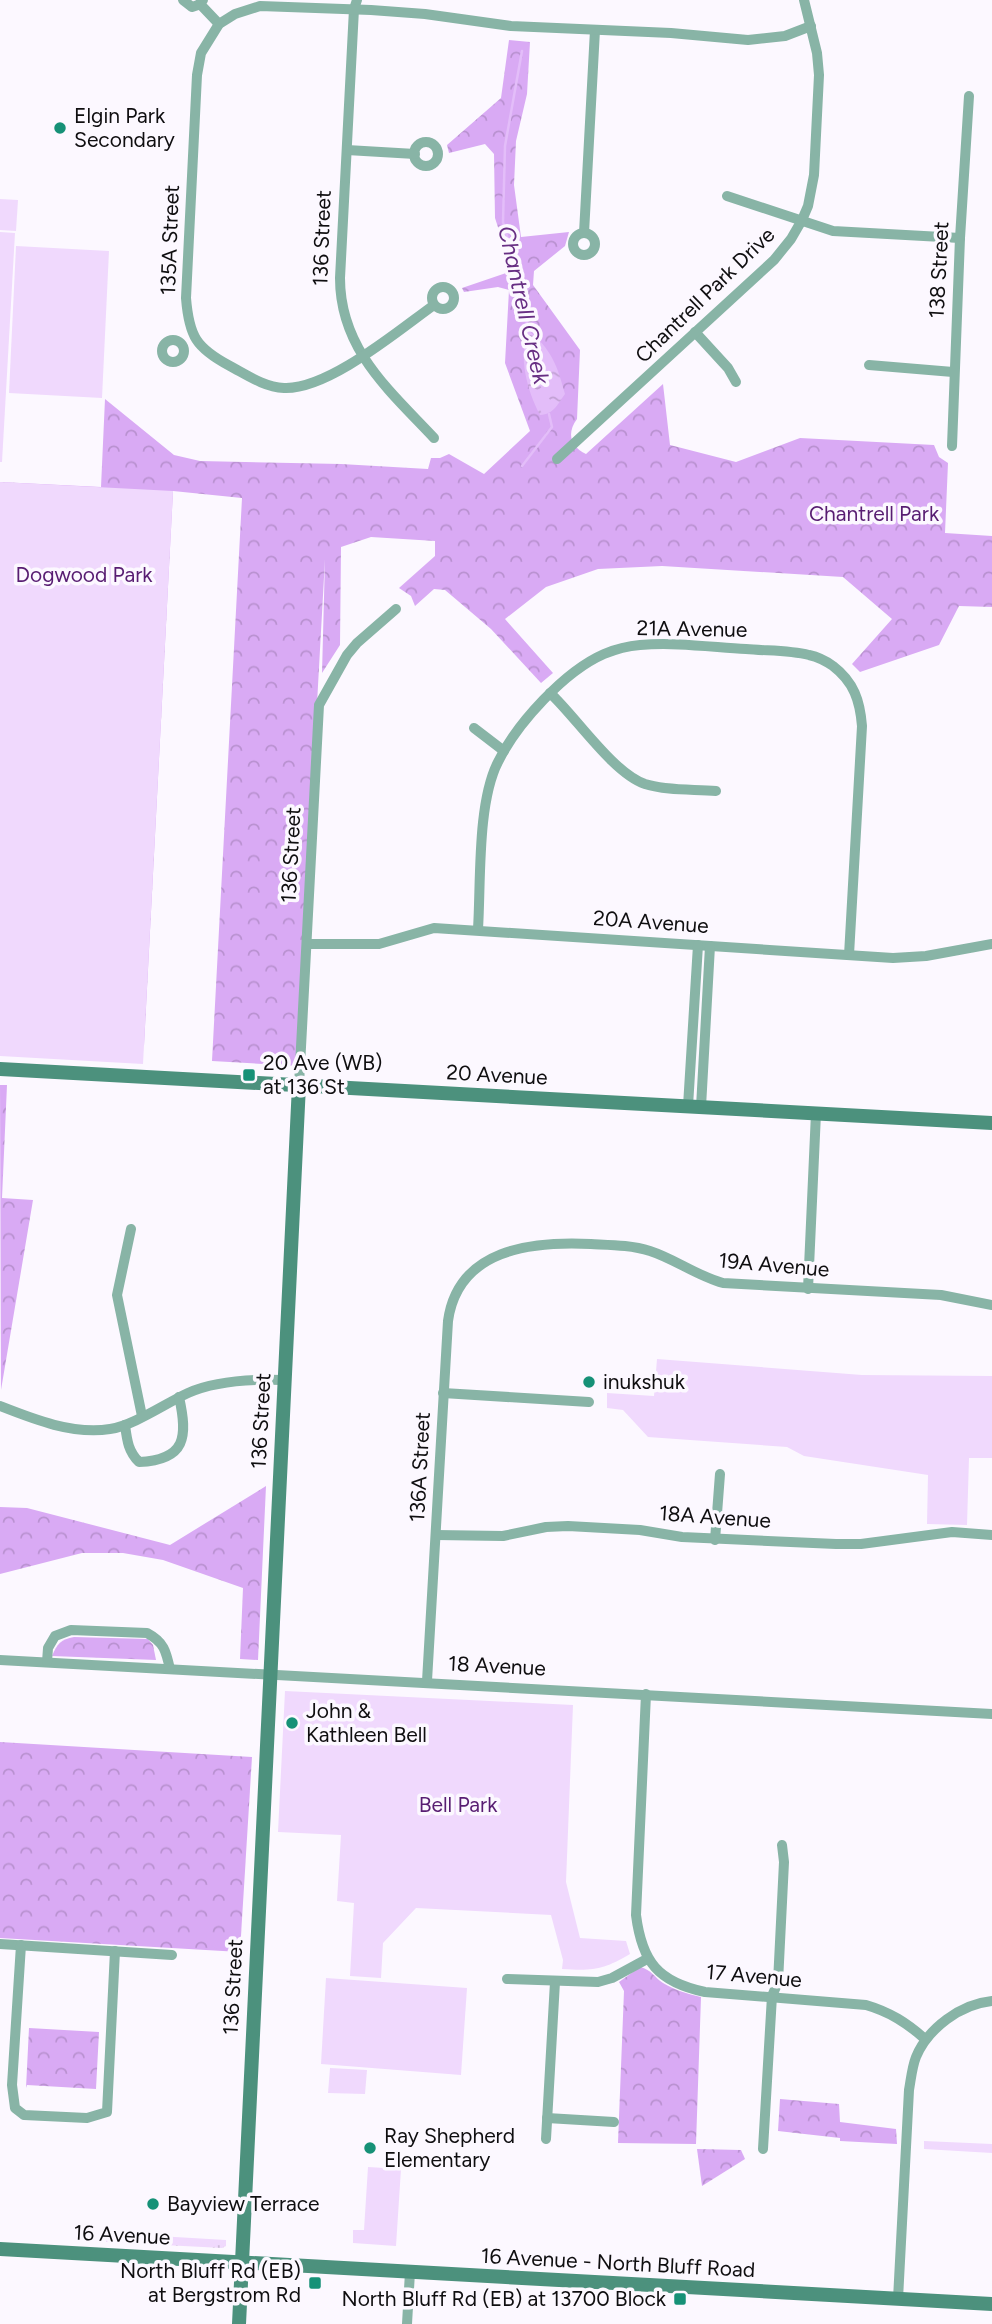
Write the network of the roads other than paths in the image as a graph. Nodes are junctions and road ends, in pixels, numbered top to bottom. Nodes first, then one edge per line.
1 (183, 0) edge
2 (804, 0) edge
3 (201, 2) edge
4 (354, 3) edge
5 (219, 24) junction
6 (811, 26) junction
7 (595, 30) junction
8 (969, 96) dead end
9 (347, 150) junction
10 (415, 154) dead end
11 (727, 196) dead end
12 (802, 220) junction
13 (584, 233) dead end
14 (960, 238) junction
15 (434, 305) dead end
16 (695, 332) junction
17 (193, 337) junction
18 (181, 344) dead end
19 (363, 356) junction
20 (869, 365) dead end
21 (953, 372) junction
22 (736, 382) dead end
23 (434, 438) dead end
24 (952, 446) dead end
25 (557, 459) dead end
26 (396, 609) dead end
27 (550, 693) junction
28 (474, 728) dead end
29 (504, 751) junction
30 (716, 791) dead end
31 (478, 929) junction
32 (307, 944) junction
33 (992, 944) edge
34 (698, 945) junction
35 (710, 946) junction
36 (849, 955) junction
37 (693, 1012) junction
38 (706, 1012) junction
39 (0, 1069) edge
40 (299, 1085) junction
41 (694, 1106) junction
42 (816, 1113) junction
43 (992, 1123) edge
44 (131, 1229) dead end
45 (478, 1265) joint
46 (808, 1289) junction
47 (992, 1305) edge
48 (284, 1380) junction
49 (443, 1392) junction
50 (179, 1398) junction
51 (589, 1402) dead end
52 (0, 1406) edge
53 (142, 1416) junction
54 (125, 1425) junction
55 (720, 1474) dead end
56 (436, 1535) junction
57 (992, 1535) edge
58 (715, 1540) junction
59 (0, 1660) edge
60 (47, 1662) junction
61 (170, 1669) junction
62 (269, 1674) junction
63 (427, 1681) junction
64 (646, 1694) junction
65 (992, 1714) edge
66 (782, 1845) dead end
67 (0, 1944) edge
68 (21, 1945) junction
69 (115, 1951) junction
70 (172, 1955) dead end
71 (647, 1959) junction
72 (507, 1979) dead end
73 (555, 1982) junction
74 (772, 1996) junction
75 (992, 2001) edge
76 (925, 2039) junction
77 (547, 2118) junction
78 (614, 2122) dead end
79 (546, 2139) dead end
80 (763, 2148) dead end
81 (0, 2249) edge
82 (242, 2264) junction
83 (410, 2272) junction
84 (898, 2299) junction
85 (992, 2304) edge
86 (239, 2324) edge
87 (407, 2324) edge

1 - 3 street
2 - 6 street, Chantrell Park Drive
3 - 5 street
4 - 5 street
4 - 7 street
4 - 9 street, 136 Street
5 - 17 street, 135A Street
6 - 7 street
6 - 12 street, Chantrell Park Drive
7 - 13 street
8 - 14 street, 138 Street
9 - 10 street
9 - 19 street, 136 Street
11 - 12 street
12 - 14 street
12 - 16 street, Chantrell Park Drive
14 - 21 street, 138 Street
15 - 19 street
16 - 22 street
16 - 25 street, Chantrell Park Drive
17 - 18 street
17 - 19 street
19 - 23 street, 136 Street
20 - 21 street
21 - 24 street, 138 Street
26 - 32 street, 136 Street
27 - 29 street
27 - 30 street
27 - 36 street, 21A Avenue
28 - 29 street
29 - 31 street
31 - 32 street, 20A Avenue
31 - 34 street, 20A Avenue
32 - 40 street, 136 Street
33 - 36 street, 20A Avenue
34 - 35 street, 20A Avenue
34 - 37 street
35 - 36 street, 20A Avenue
35 - 38 street
37 - 38 street
37 - 41 street
38 - 41 street
39 - 40 street, 20 Avenue
40 - 41 street, 20 Avenue
40 - 48 street, 136 Street
41 - 42 street, 20 Avenue
42 - 43 street, 20 Avenue
42 - 46 street
44 - 53 street
45 - 46 street, 19A Avenue
45 - 49 street, 136A Street
46 - 47 street, 19A Avenue
48 - 50 street
48 - 62 street, 136 Street
49 - 51 street
49 - 56 street, 136A Street
50 - 53 street
50 - 54 street
52 - 54 street
53 - 54 street
55 - 58 street
56 - 58 street, 18A Avenue
56 - 63 street, 136A Street
57 - 58 street, 18A Avenue
59 - 60 street, 18 Avenue
60 - 61 street, 18 Avenue
60 - 61 street
61 - 62 street, 18 Avenue
62 - 63 street, 18 Avenue
62 - 82 street, 136 Street
63 - 64 street, 18 Avenue
64 - 65 street, 18 Avenue
64 - 71 street
66 - 74 street
67 - 68 street
68 - 69 street
68 - 69 street
69 - 70 street
71 - 73 street
71 - 74 street, 17 Avenue
72 - 73 street
73 - 77 street
74 - 76 street, 17 Avenue
74 - 80 street
75 - 76 street
76 - 84 street
77 - 78 street
77 - 79 street
81 - 82 street, 16 Avenue
82 - 83 street, 16 Avenue - North Bluff Road
82 - 86 street, 136 Street
83 - 84 street, 16 Avenue - North Bluff Road
83 - 87 street
84 - 85 street, 16 Avenue - North Bluff Road

